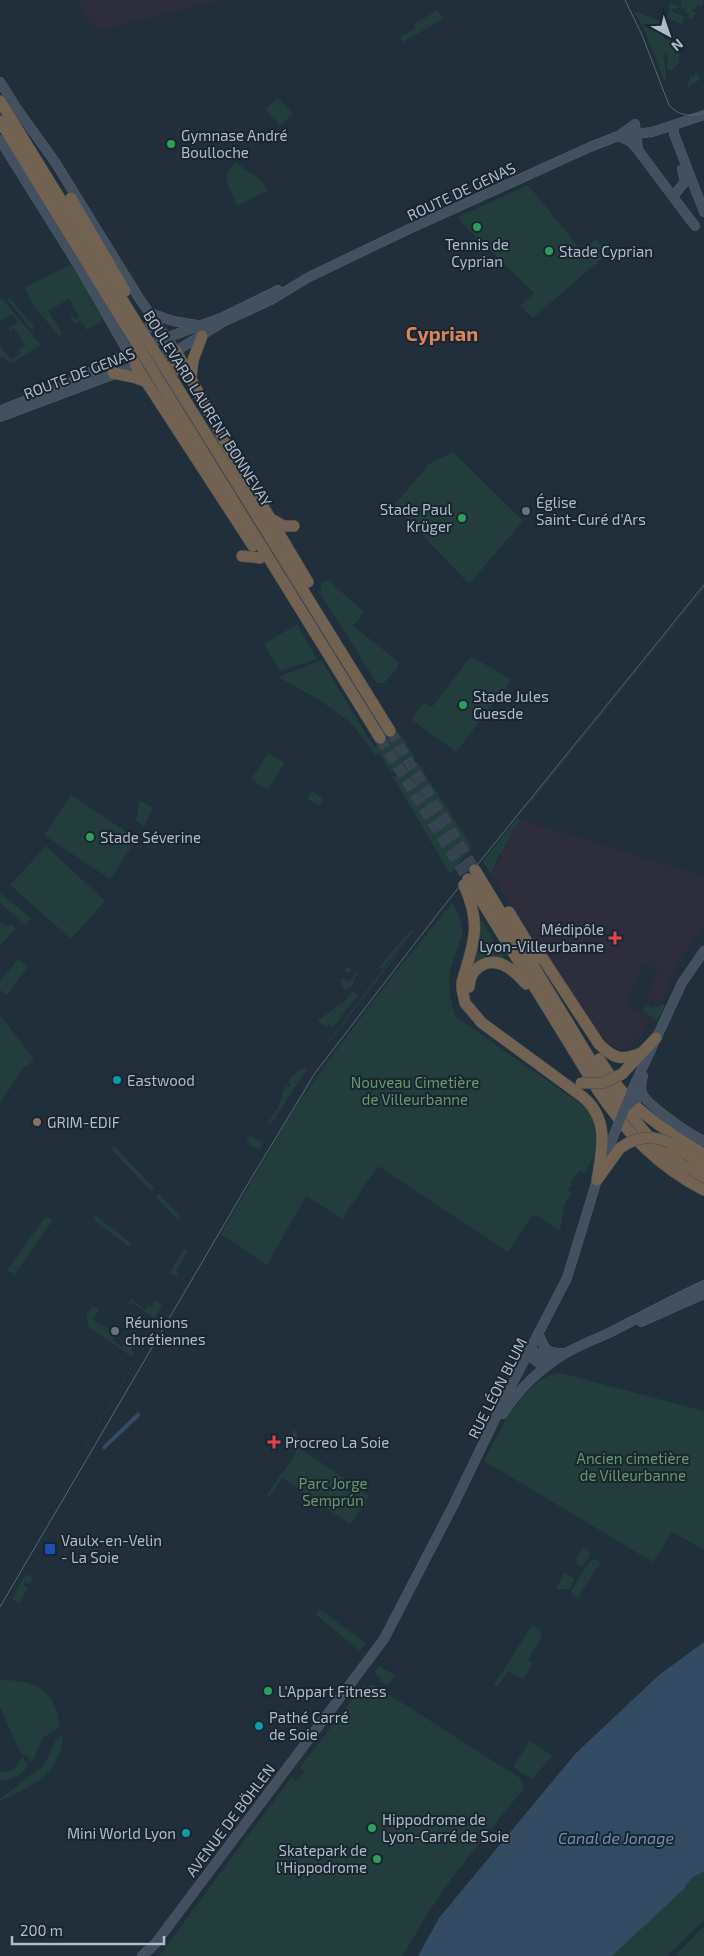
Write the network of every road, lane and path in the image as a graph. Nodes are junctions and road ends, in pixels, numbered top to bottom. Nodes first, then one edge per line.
1 (0, 82) edge
2 (0, 101) edge
3 (17, 109) junction
4 (704, 115) edge
5 (0, 122) edge
6 (670, 126) junction
7 (636, 128) junction
8 (618, 136) junction
9 (0, 140) edge
10 (638, 150) junction
11 (686, 179) junction
12 (671, 194) junction
13 (71, 198) joint
14 (704, 212) edge
15 (695, 226) dead end
16 (98, 299) junction
17 (132, 320) junction
18 (202, 331) junction
19 (167, 337) junction
20 (152, 342) junction
21 (176, 351) junction
22 (128, 352) junction
23 (157, 359) junction
24 (111, 361) junction
25 (136, 366) junction
26 (113, 374) junction
27 (191, 377) junction
28 (148, 385) junction
29 (0, 412) edge
30 (0, 417) edge
31 (273, 520) junction
32 (286, 544) junction
33 (310, 624) junction
34 (334, 638) junction
35 (390, 731) tunnel mouth
36 (380, 738) tunnel mouth
37 (469, 878) junction
38 (484, 882) junction
39 (526, 940) junction
40 (704, 951) edge
41 (545, 1006) junction
42 (656, 1038) junction
43 (641, 1053) junction
44 (606, 1070) junction
45 (644, 1098) junction
46 (626, 1108) junction
47 (704, 1141) edge
48 (704, 1147) edge
49 (686, 1154) junction
50 (704, 1154) edge
51 (704, 1162) edge
52 (704, 1166) edge
53 (704, 1177) edge
54 (596, 1180) junction
55 (704, 1190) edge
56 (704, 1286) edge
57 (704, 1294) edge
58 (610, 1332) junction
59 (539, 1335) junction
60 (529, 1352) junction
61 (566, 1353) junction
62 (550, 1364) junction
63 (484, 1444) junction
64 (364, 1667) joint
65 (155, 1944) junction
66 (142, 1956) edge
67 (150, 1956) edge

1 - 3 main road
2 - 17 highway, BOULEVARD LAURENT BONNEVAY
3 - 13 main road
3 - 17 main road
4 - 6 main road, ROUTE DE GENAS
5 - 17 highway, BOULEVARD LAURENT BONNEVAY
6 - 7 main road, ROUTE DE GENAS
6 - 11 main road
7 - 8 main road, ROUTE DE GENAS
7 - 10 main road
8 - 10 main road
8 - 18 main road, ROUTE DE GENAS
9 - 16 main road
10 - 12 main road
11 - 12 main road
11 - 14 main road
12 - 15 main road
13 - 17 highway
16 - 17 main road
16 - 17 main road
17 - 18 main road
17 - 19 main road
17 - 22 main road
17 - 23 highway, BOULEVARD LAURENT BONNEVAY
17 - 24 main road
17 - 33 highway, BOULEVARD LAURENT BONNEVAY, bridge
18 - 19 main road, ROUTE DE GENAS
18 - 21 main road, ROUTE DE GENAS
18 - 27 highway
19 - 20 main road, ROUTE DE GENAS
19 - 21 main road
19 - 23 main road
20 - 22 main road, ROUTE DE GENAS
20 - 25 highway
21 - 23 main road, ROUTE DE GENAS
21 - 27 highway
22 - 24 main road, ROUTE DE GENAS
22 - 25 main road
23 - 25 main road, ROUTE DE GENAS
23 - 34 highway, BOULEVARD LAURENT BONNEVAY, bridge
24 - 29 main road, ROUTE DE GENAS
25 - 26 main road, ROUTE DE GENAS
25 - 28 highway
26 - 28 highway
26 - 30 main road, ROUTE DE GENAS
27 - 28 highway
27 - 31 highway
28 - 33 highway
31 - 32 highway
31 - 32 highway
32 - 34 highway
33 - 36 highway, BOULEVARD LAURENT BONNEVAY
34 - 35 highway, BOULEVARD LAURENT BONNEVAY
37 - 38 highway
37 - 41 highway
37 - 54 highway
38 - 39 highway
38 - 53 highway
39 - 43 highway
39 - 44 highway
40 - 42 main road, RUE LÉON BLUM
41 - 43 highway, bridge
41 - 55 highway
42 - 43 highway
42 - 45 main road, RUE LÉON BLUM
42 - 46 main road, RUE LÉON BLUM, bridge
44 - 48 highway
44 - 50 highway
45 - 46 main road, bridge
45 - 47 main road
46 - 54 main road, RUE LÉON BLUM, bridge
49 - 51 highway
49 - 52 highway
49 - 54 highway, bridge
54 - 59 main road, RUE LÉON BLUM
56 - 58 main road
57 - 58 main road
58 - 61 main road
59 - 60 main road, RUE LÉON BLUM
59 - 61 main road
60 - 62 main road
60 - 63 main road, RUE LÉON BLUM
61 - 62 main road
62 - 63 main road
63 - 64 main road, RUE LÉON BLUM
64 - 65 main road, AVENUE DE BÖHLEN
65 - 66 main road, AVENUE DE BÖHLEN
65 - 67 main road, AVENUE DE BÖHLEN

